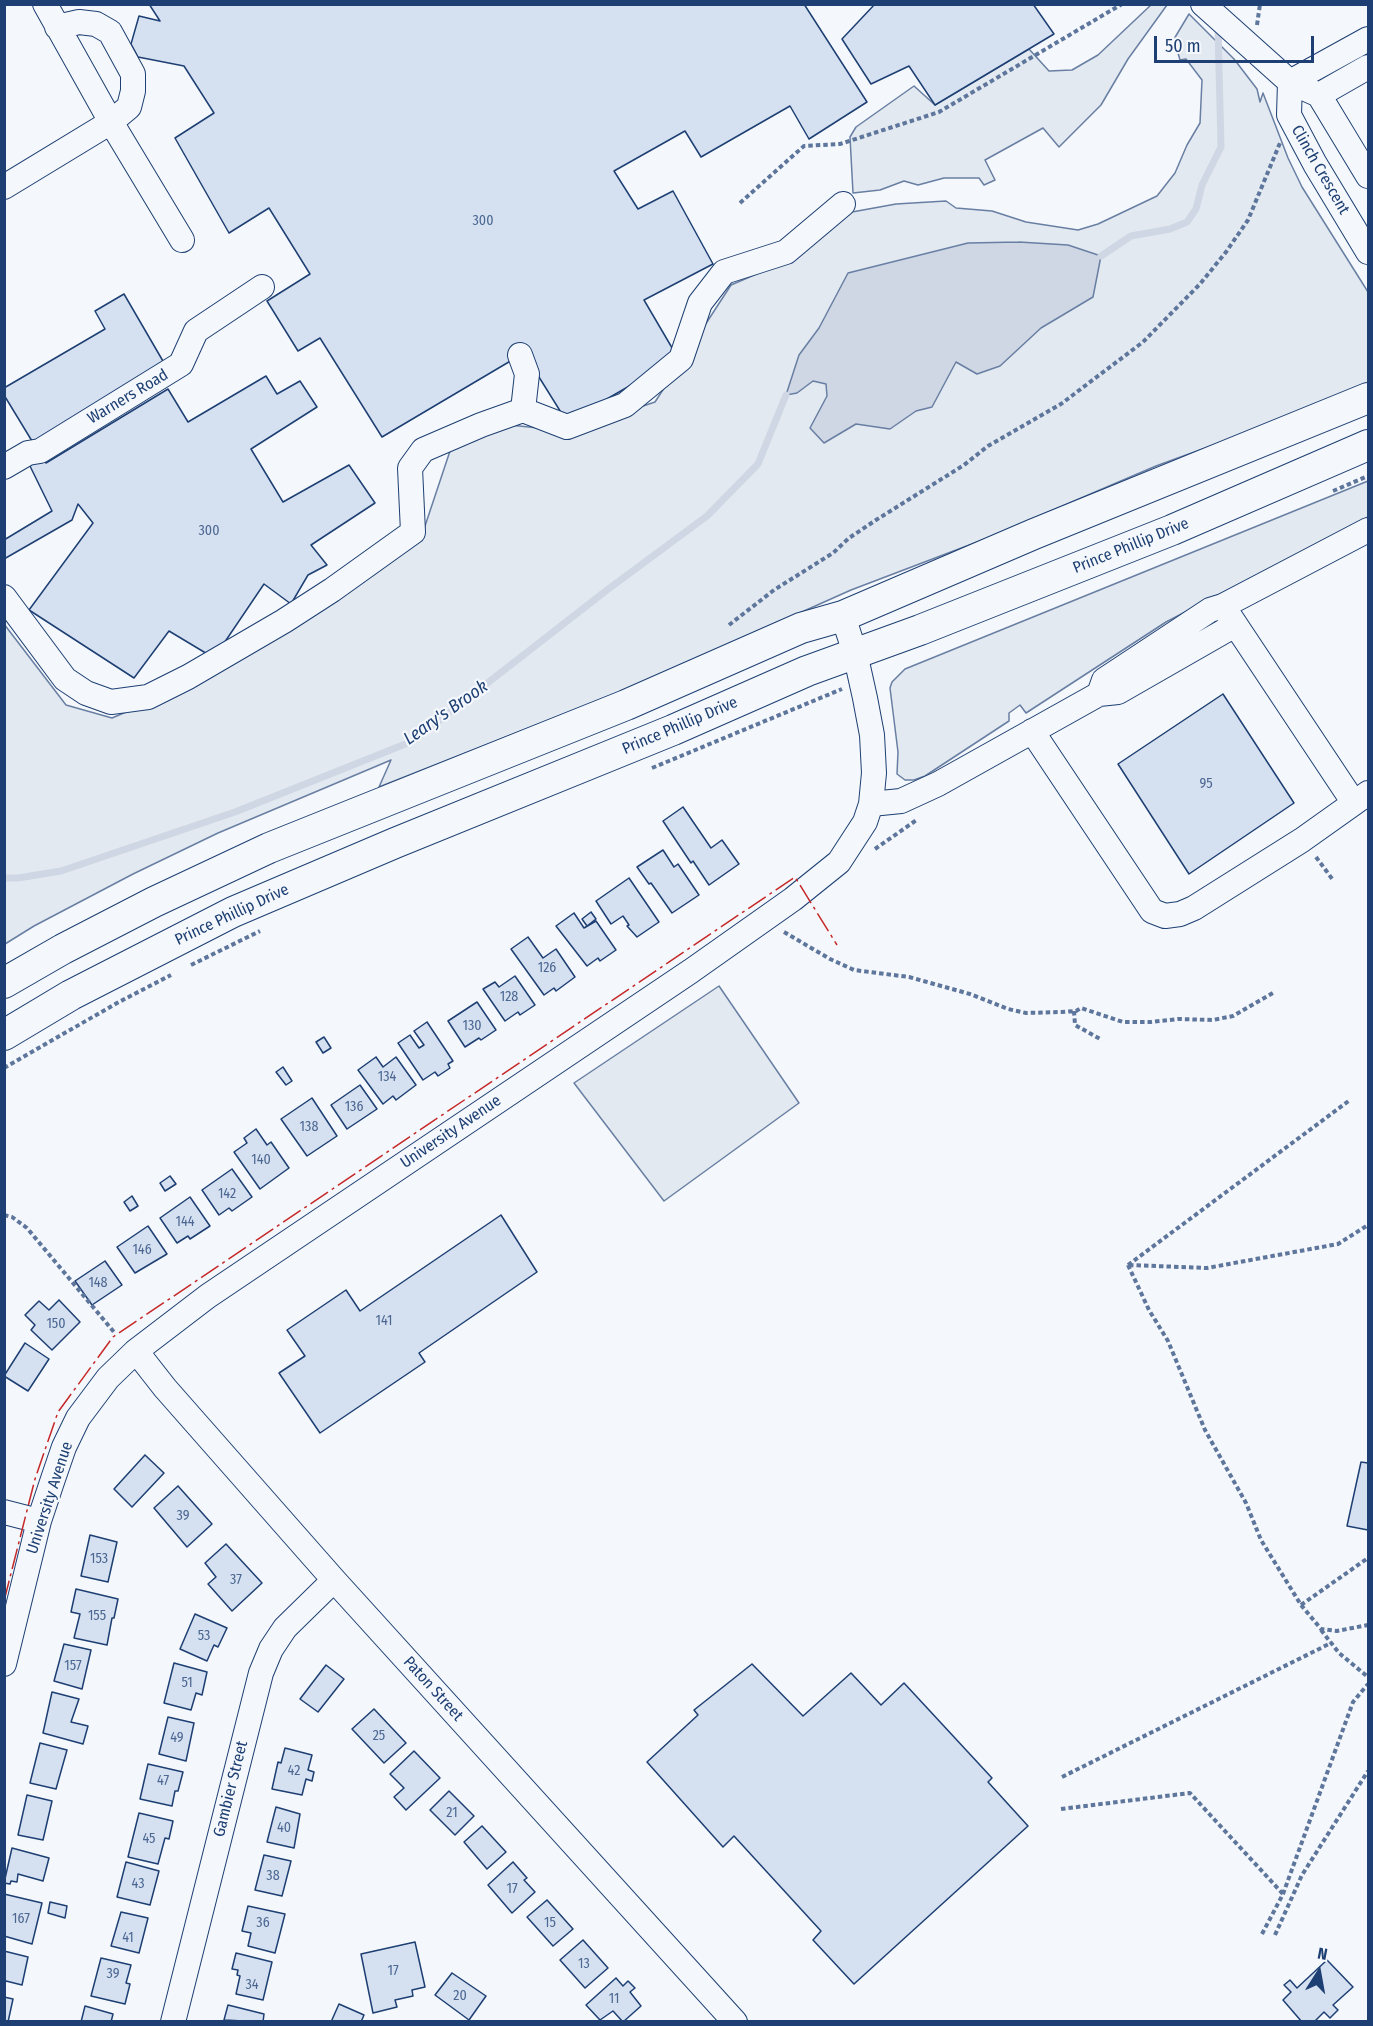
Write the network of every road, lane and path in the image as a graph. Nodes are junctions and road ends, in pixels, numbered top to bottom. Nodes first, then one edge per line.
1 (45, 4) edge
2 (1122, 4) edge
3 (1203, 4) edge
4 (1260, 4) edge
5 (57, 27) junction
6 (1250, 35) junction
7 (1368, 39) edge
8 (1368, 67) edge
9 (1290, 82) junction
10 (1319, 95) junction
11 (111, 122) junction
12 (1282, 136) dead end
13 (1368, 176) edge
14 (4, 188) edge
15 (740, 202) dead end
16 (843, 204) dead end
17 (182, 240) dead end
18 (1368, 252) edge
19 (262, 287) dead end
20 (520, 355) dead end
21 (1368, 398) edge
22 (523, 410) junction
23 (1368, 445) edge
24 (4, 467) edge
25 (1368, 530) edge
26 (4, 597) edge
27 (1229, 615) junction
28 (843, 616) junction
29 (729, 625) dead end
30 (855, 652) junction
31 (822, 697) dead end
32 (1032, 731) junction
33 (642, 772) dead end
34 (1361, 798) edge
35 (871, 804) junction
36 (1302, 840) junction
37 (1333, 880) dead end
38 (264, 928) dead end
39 (784, 932) dead end
40 (182, 969) dead end
41 (173, 974) dead end
42 (4, 983) edge
43 (1273, 993) dead end
44 (1074, 1011) junction
45 (4, 1035) edge
46 (1102, 1040) dead end
47 (4, 1068) edge
48 (1350, 1100) dead end
49 (4, 1215) edge
50 (1368, 1225) edge
51 (1128, 1265) junction
52 (114, 1332) dead end
53 (136, 1351) junction
54 (4, 1512) edge
55 (39, 1521) junction
56 (1368, 1558) edge
57 (334, 1580) junction
58 (1301, 1605) junction
59 (1368, 1626) edge
60 (1321, 1629) junction
61 (1332, 1643) junction
62 (4, 1664) edge
63 (1368, 1677) edge
64 (1368, 1684) edge
65 (1368, 1771) edge
66 (1062, 1777) dead end
67 (1061, 1809) dead end
68 (1283, 1894) junction
69 (1262, 1934) dead end
70 (1275, 1935) dead end
71 (173, 2022) edge
72 (735, 2022) edge

1 - 5 street
2 - 15 path
3 - 6 street
4 - 6 path
5 - 11 street
5 - 11 street
6 - 9 street
7 - 9 street
8 - 10 street
9 - 10 street
9 - 18 street, Clinch Crescent
10 - 13 street
11 - 14 street
11 - 17 street
12 - 29 path
16 - 22 street
19 - 24 street, Warners Road
20 - 22 street
21 - 28 main road
22 - 26 street
23 - 30 main road, Prince Phillip Drive
25 - 27 street
27 - 32 street
27 - 34 street
28 - 30 street, University Avenue
28 - 42 main road
30 - 35 street, University Avenue
30 - 45 main road, Prince Phillip Drive
31 - 33 path
32 - 35 street
32 - 36 street
34 - 36 street
35 - 53 street, University Avenue
36 - 37 path
38 - 40 path
39 - 44 path
41 - 47 path
43 - 44 path
44 - 46 path
48 - 51 path
49 - 52 path
50 - 51 path
51 - 58 path
53 - 55 street, University Avenue
53 - 57 street, Paton Street
54 - 55 street
55 - 62 street, University Avenue
56 - 58 path
57 - 71 street, Gambier Street
57 - 72 street, Paton Street
58 - 60 path
59 - 60 path
60 - 61 path
61 - 63 path
61 - 66 path
64 - 68 path
65 - 70 path
67 - 68 path
68 - 69 path

